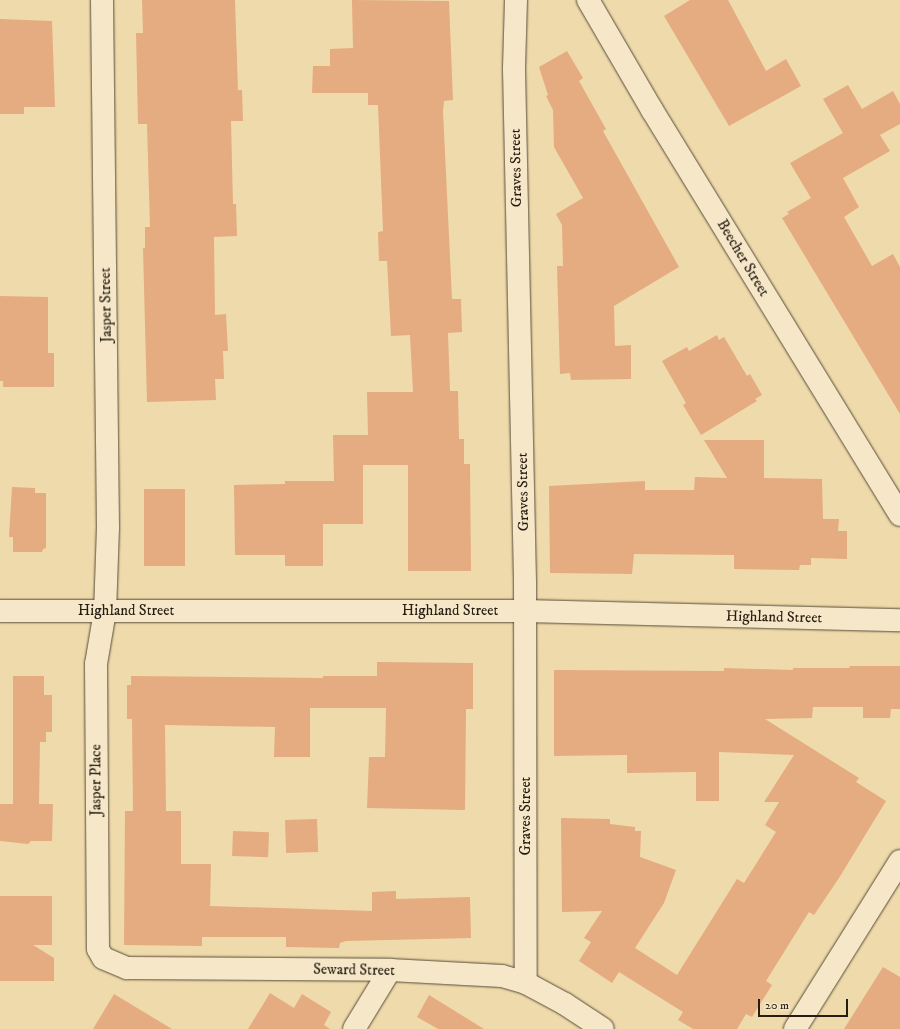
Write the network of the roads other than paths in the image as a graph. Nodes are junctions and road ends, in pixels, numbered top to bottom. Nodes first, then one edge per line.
1 (102, 0) edge
2 (516, 0) edge
3 (588, 0) edge
4 (900, 515) edge
5 (0, 611) edge
6 (105, 611) junction
7 (525, 612) junction
8 (900, 620) edge
9 (900, 861) edge
10 (98, 949) joint
11 (390, 970) junction
12 (526, 983) junction
13 (354, 1029) edge
14 (603, 1029) edge
15 (795, 1029) edge

1 - 6 street, Jasper Street
2 - 7 street, Graves Street
3 - 4 street, Beecher Street
5 - 6 street, Highland Street
6 - 7 street, Highland Street
6 - 10 street, Jasper Place
7 - 8 street, Highland Street
7 - 12 street, Graves Street
9 - 15 street
10 - 11 street, Seward Street
11 - 12 street, Seward Street
11 - 13 street
12 - 14 street, Seward Street

